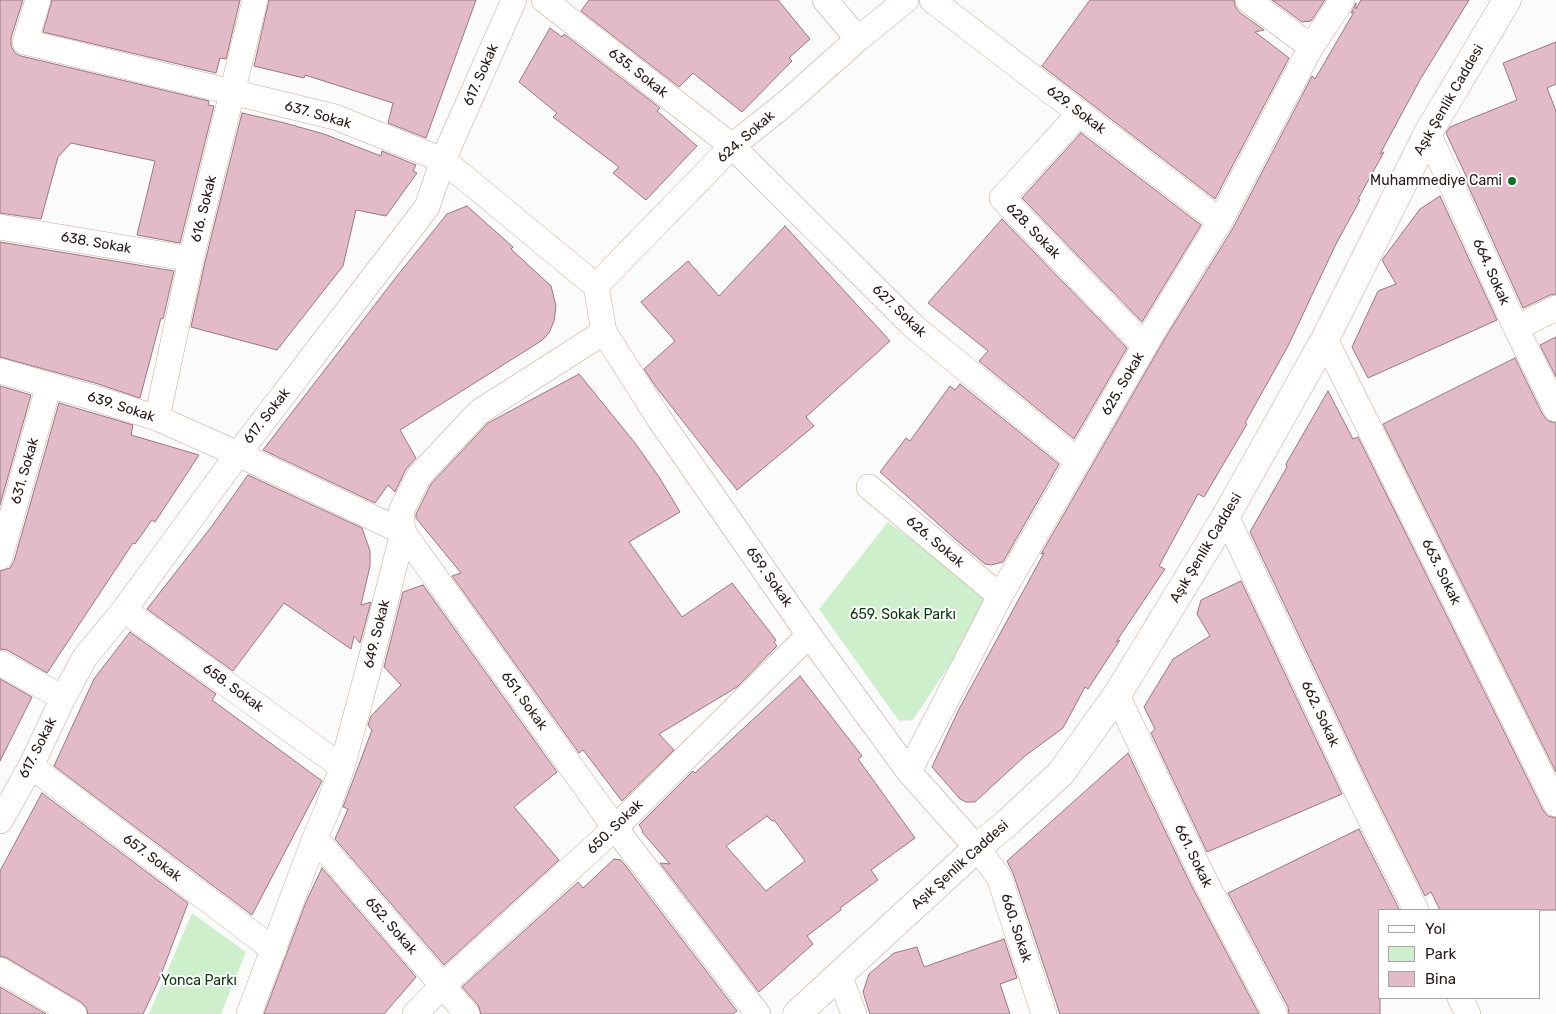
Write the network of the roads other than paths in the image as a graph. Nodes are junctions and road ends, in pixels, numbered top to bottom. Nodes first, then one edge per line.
1 (38, 0) edge
2 (255, 0) edge
3 (514, 0) edge
4 (544, 0) edge
5 (825, 0) edge
6 (906, 0) edge
7 (932, 0) edge
8 (1248, 0) edge
9 (1342, 0) edge
10 (1508, 0) edge
11 (858, 39) junction
12 (1311, 46) junction
13 (232, 93) junction
14 (1080, 113) junction
15 (1428, 133) junction
16 (732, 146) junction
17 (443, 160) junction
18 (1220, 221) junction
19 (0, 227) edge
20 (191, 259) junction
21 (596, 286) junction
22 (1556, 308) edge
23 (1516, 328) junction
24 (604, 332) junction
25 (1325, 340) junction
26 (1145, 346) junction
27 (0, 371) edge
28 (49, 385) junction
29 (1556, 409) edge
30 (157, 418) junction
31 (238, 454) junction
32 (1078, 462) junction
33 (869, 487) dead end
34 (1226, 516) junction
35 (403, 532) junction
36 (0, 557) edge
37 (1000, 596) junction
38 (124, 610) junction
39 (810, 635) junction
40 (0, 663) edge
41 (1117, 695) junction
42 (63, 698) junction
43 (30, 766) junction
44 (342, 767) junction
45 (909, 772) junction
46 (1556, 804) edge
47 (2, 813) edge
48 (615, 828) junction
49 (315, 838) junction
50 (976, 848) junction
51 (1416, 909) edge
52 (274, 950) junction
53 (0, 970) edge
54 (839, 975) junction
55 (443, 985) junction
56 (1460, 999) edge
57 (72, 1013) edge
58 (249, 1014) edge
59 (415, 1014) edge
60 (467, 1014) edge
61 (758, 1014) edge
62 (797, 1014) edge
63 (854, 1014) edge
64 (1044, 1014) edge
65 (1275, 1014) edge
66 (1468, 1014) edge

1 - 13 street, 637. Sokak
2 - 13 street, 616. Sokak
3 - 17 street, 617. Sokak
4 - 16 street, 635. Sokak
5 - 11 street
6 - 11 street, 624. Sokak
7 - 14 street, 629. Sokak
8 - 12 street
9 - 12 street, 625. Sokak
10 - 15 street, Aşık Şenlik Caddesi
11 - 16 street, 624. Sokak
12 - 18 street, 625. Sokak
13 - 17 street, 637. Sokak
13 - 20 street, 616. Sokak
14 - 18 street, 629. Sokak
14 - 26 street, 628. Sokak
15 - 23 street, 664. Sokak
15 - 25 street, Aşık Şenlik Caddesi
16 - 21 street, 624. Sokak
16 - 32 street, 627. Sokak
17 - 21 street, 637. Sokak
17 - 31 street, 617. Sokak
18 - 26 street, 625. Sokak
19 - 20 street, 638. Sokak
20 - 30 street, 616. Sokak
21 - 24 street, 659. Sokak
22 - 23 street
23 - 29 street, 664. Sokak
24 - 35 street, 649. Sokak
24 - 39 street, 659. Sokak
25 - 34 street, Aşık Şenlik Caddesi
25 - 46 street, 663. Sokak
26 - 32 street, 625. Sokak
27 - 28 street, 639. Sokak
28 - 30 street, 639. Sokak
28 - 36 street, 631. Sokak
30 - 31 street, 639. Sokak
31 - 35 street, 651. Sokak
31 - 38 street, 617. Sokak
32 - 37 street, 625. Sokak
33 - 37 street, 626. Sokak
34 - 41 street, Aşık Şenlik Caddesi
34 - 51 street, 662. Sokak
35 - 44 street, 649. Sokak
35 - 48 street, 651. Sokak
37 - 45 street, 625. Sokak
38 - 42 street, 617. Sokak
38 - 44 street, 658. Sokak
39 - 45 street, 659. Sokak
39 - 48 street, 650. Sokak
40 - 42 street
41 - 50 street, Aşık Şenlik Caddesi
41 - 65 street, 661. Sokak
42 - 43 street, 617. Sokak
43 - 47 street, 617. Sokak
43 - 52 street, 657. Sokak
44 - 49 street, 649. Sokak
45 - 50 street, 659. Sokak
48 - 55 street, 650. Sokak
48 - 61 street, 651. Sokak
49 - 52 street, 649. Sokak
49 - 55 street, 652. Sokak
50 - 54 street, Aşık Şenlik Caddesi
50 - 64 street, 660. Sokak
52 - 58 street, 649. Sokak
53 - 57 street
54 - 62 street, Aşık Şenlik Caddesi
54 - 63 street
55 - 59 street, 650. Sokak
55 - 60 street, 652. Sokak
56 - 66 street

